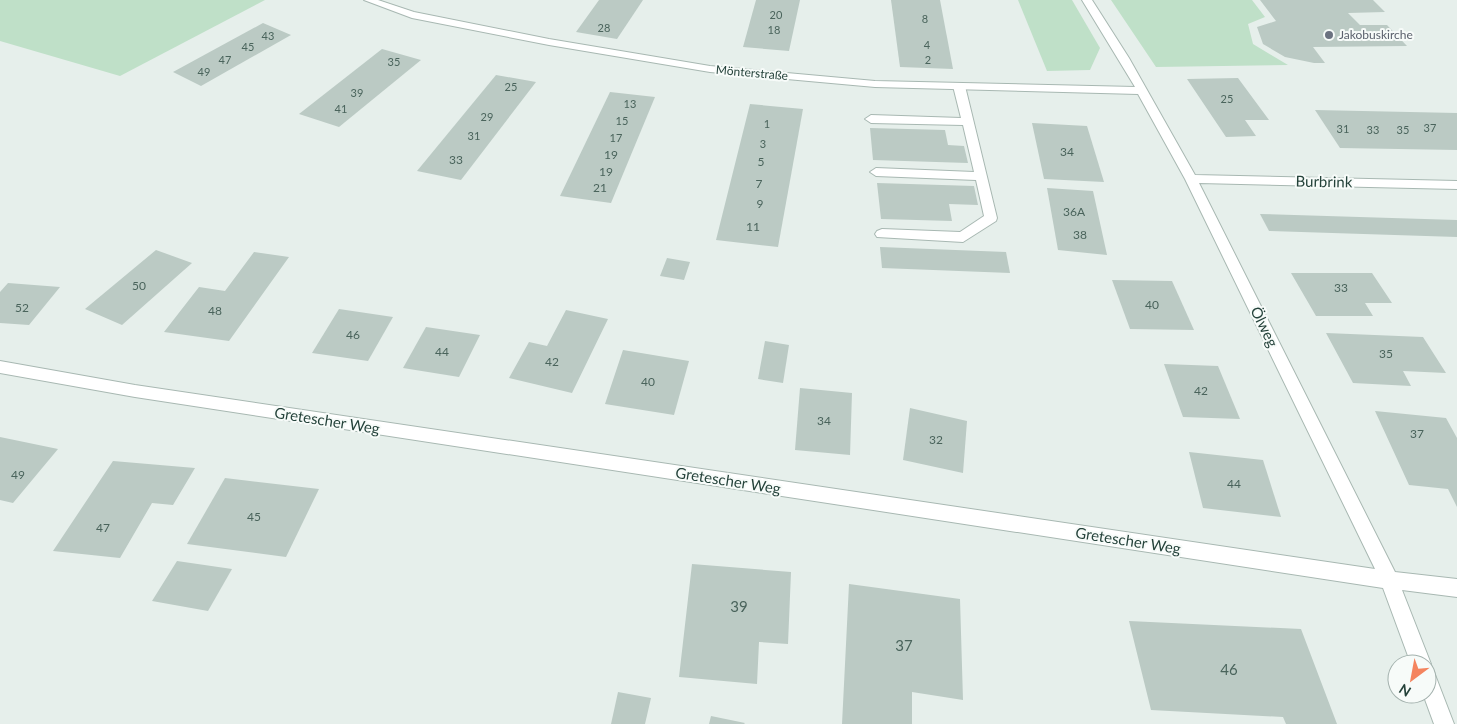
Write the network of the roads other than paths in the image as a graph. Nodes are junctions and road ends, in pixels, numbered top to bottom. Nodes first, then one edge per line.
1 (369, 0) edge
2 (1087, 0) edge
3 (958, 86) junction
4 (1142, 91) junction
5 (871, 119) dead end
6 (967, 122) junction
7 (876, 172) dead end
8 (980, 176) junction
9 (1191, 179) junction
10 (1457, 185) edge
11 (882, 234) dead end
12 (0, 367) edge
13 (1389, 579) junction
14 (1457, 588) edge
15 (1417, 654) edge
16 (1436, 704) edge
17 (1444, 724) edge

1 - 3 street, Mönterstraße
2 - 4 street, Ölweg
3 - 4 street, Mönterstraße
3 - 6 street
4 - 9 street, Ölweg
5 - 6 street
6 - 8 street
7 - 8 street
8 - 11 street
9 - 10 street, Burbrink
9 - 13 street, Ölweg
12 - 13 street, Gretescher Weg
13 - 14 street, Gretescher Weg
13 - 15 street, Ölweg
16 - 17 street

